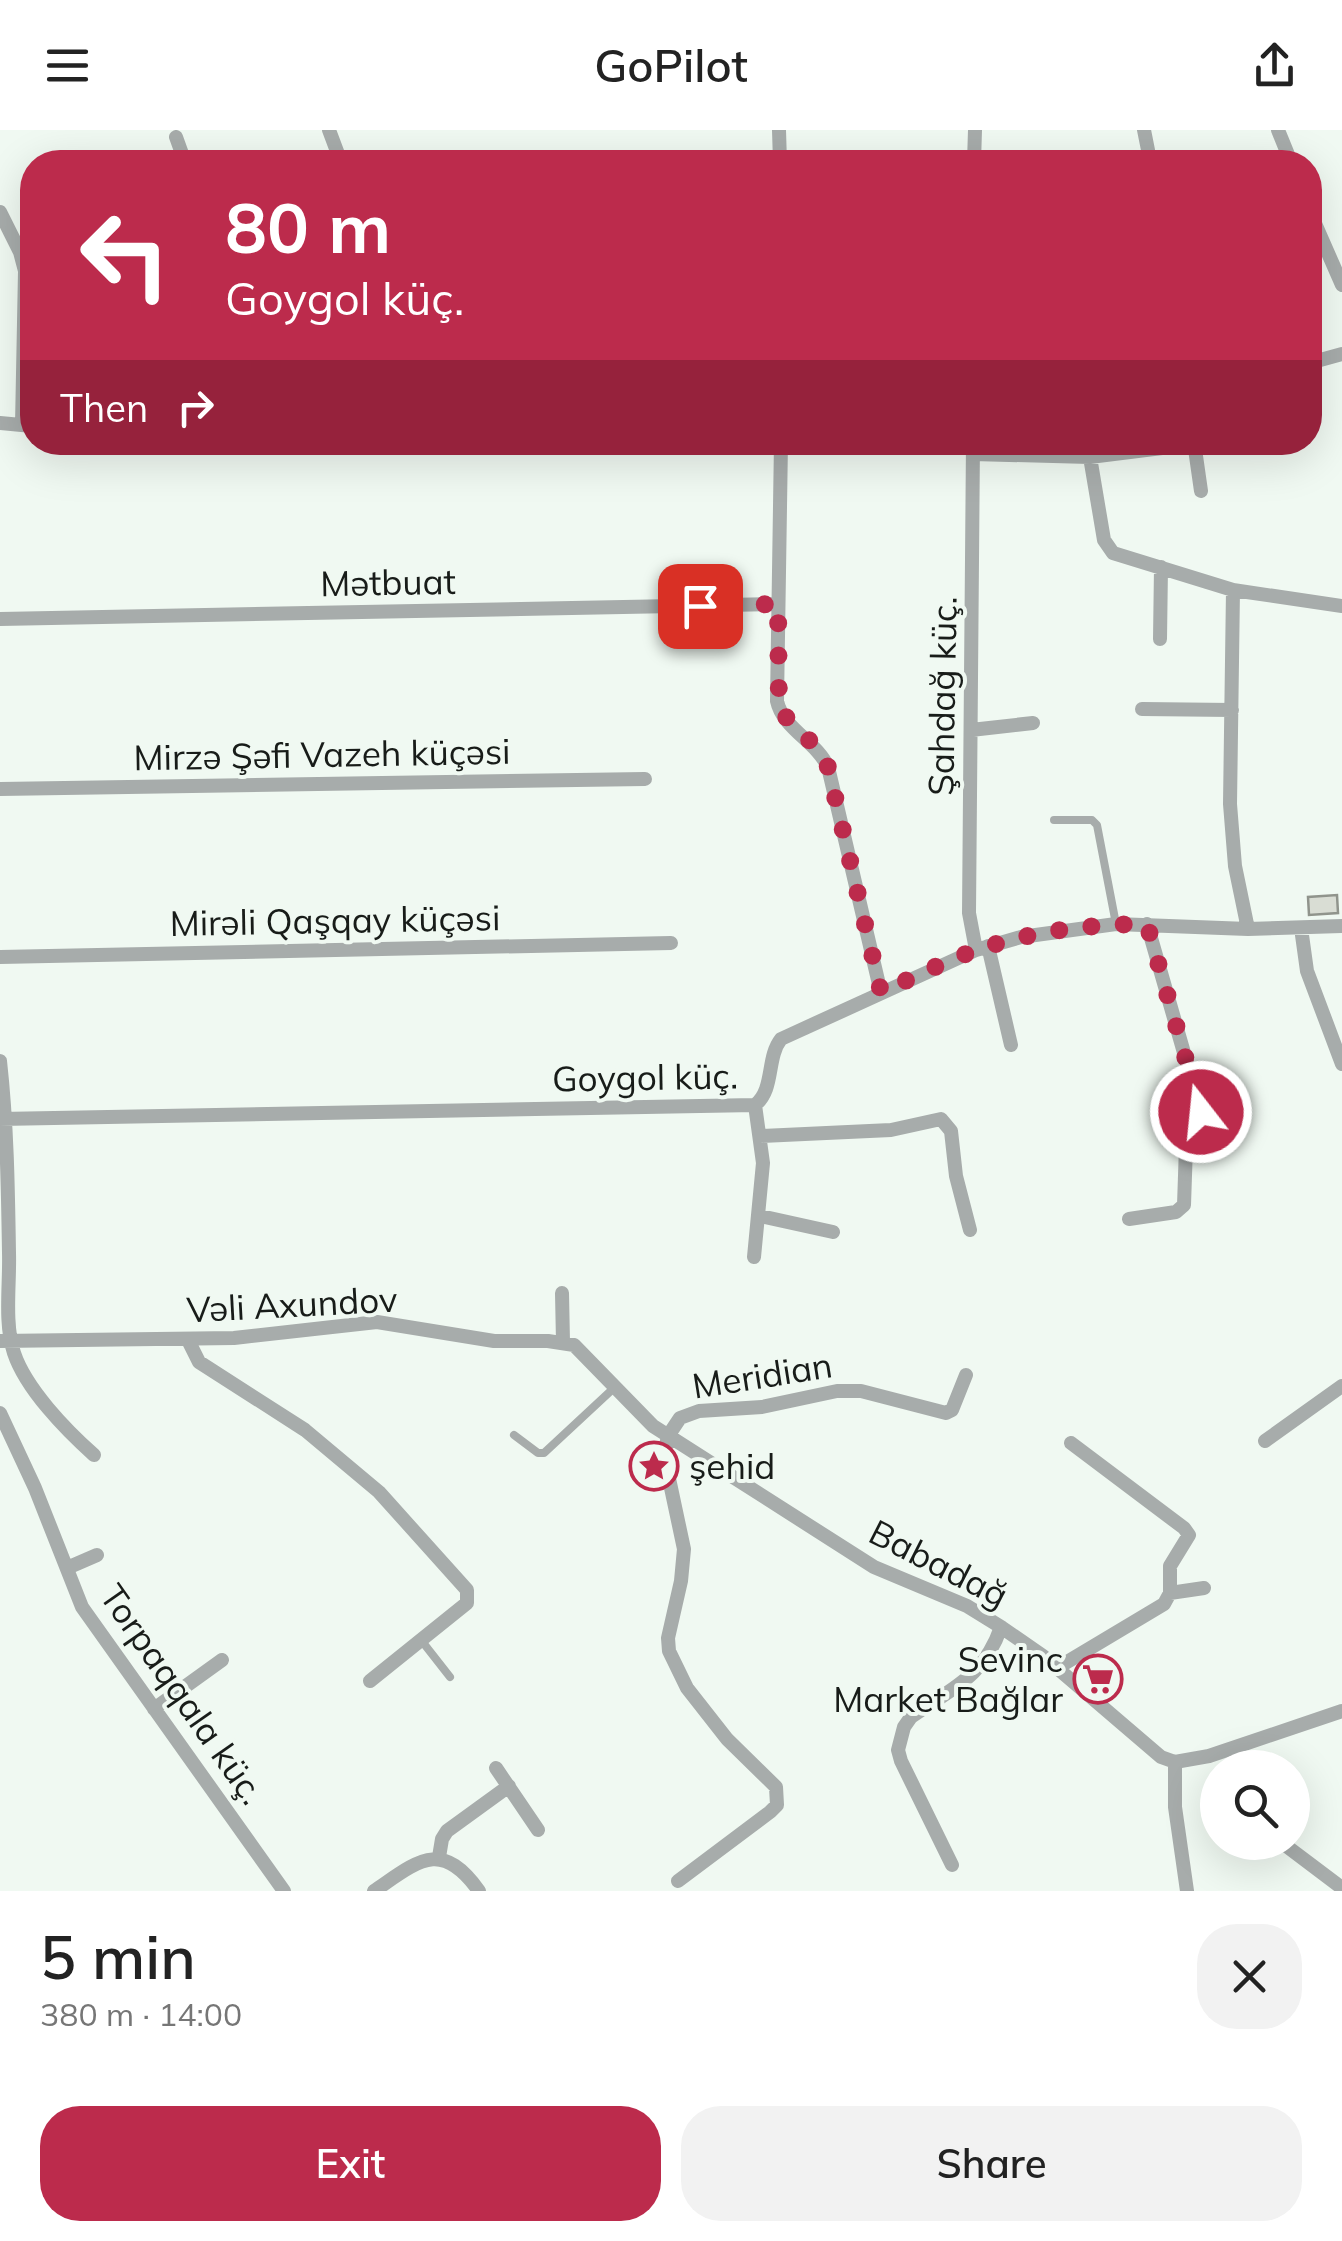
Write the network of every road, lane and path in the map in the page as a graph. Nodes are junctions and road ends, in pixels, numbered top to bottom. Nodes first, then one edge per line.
1 (1144, 130) edge
2 (176, 137) dead end
3 (181, 150) edge
4 (1148, 150) dead end
5 (0, 212) edge
6 (1322, 239) edge
7 (20, 252) edge
8 (1342, 285) edge
9 (781, 455) edge
10 (973, 455) edge
11 (1064, 455) edge
12 (1105, 455) edge
13 (1196, 455) edge
14 (1090, 457) junction
15 (1201, 491) dead end
16 (1161, 567) junction
17 (1233, 590) junction
18 (778, 604) junction
19 (1342, 606) edge
20 (0, 619) edge
21 (1160, 638) dead end
22 (1142, 709) dead end
23 (1232, 710) junction
24 (1033, 723) dead end
25 (971, 730) junction
26 (645, 779) dead end
27 (0, 789) edge
28 (1054, 820) dead end
29 (1116, 924) junction
30 (1147, 924) junction
31 (1342, 926) edge
32 (1301, 928) junction
33 (1248, 929) junction
34 (671, 943) dead end
35 (982, 948) junction
36 (0, 957) edge
37 (881, 992) junction
38 (1011, 1045) dead end
39 (0, 1060) edge
40 (1342, 1064) edge
41 (755, 1105) junction
42 (2, 1120) edge
43 (760, 1136) junction
44 (760, 1216) junction
45 (1129, 1218) dead end
46 (970, 1230) dead end
47 (833, 1232) dead end
48 (754, 1257) dead end
49 (562, 1292) dead end
50 (188, 1340) junction
51 (5, 1341) edge
52 (563, 1342) junction
53 (966, 1375) dead end
54 (1342, 1386) edge
55 (615, 1387) junction
56 (0, 1413) edge
57 (514, 1435) dead end
58 (668, 1436) junction
59 (1265, 1441) dead end
60 (1071, 1443) dead end
61 (94, 1455) dead end
62 (97, 1555) dead end
63 (67, 1568) junction
64 (1204, 1588) dead end
65 (1170, 1592) junction
66 (1002, 1627) junction
67 (421, 1640) junction
68 (222, 1660) dead end
69 (1058, 1668) junction
70 (450, 1677) dead end
71 (370, 1681) dead end
72 (154, 1709) junction
73 (1342, 1711) edge
74 (1227, 1750) edge
75 (1200, 1758) edge
76 (1176, 1762) junction
77 (496, 1768) dead end
78 (509, 1786) junction
79 (538, 1830) dead end
80 (439, 1857) junction
81 (1304, 1860) edge
82 (952, 1866) dead end
83 (678, 1881) dead end
84 (1342, 1888) edge
85 (284, 1891) edge
86 (374, 1891) edge
87 (480, 1891) edge
88 (1187, 1891) edge

1 - 4 street
2 - 3 street
5 - 7 street
6 - 8 street
9 - 18 street
10 - 25 street, Şahdağ küç.
11 - 14 street
12 - 14 street
13 - 15 street
14 - 16 street
16 - 17 street
16 - 21 street
17 - 19 street
17 - 23 street
18 - 20 street, Mətbuat
18 - 37 street
22 - 23 street
23 - 33 street
24 - 25 street
25 - 35 street, Şahdağ küç.
26 - 27 street, Mirzə Şəfi Vazeh küçəsi
28 - 29 lane
29 - 30 street, Goygol küç.
29 - 35 street, Goygol küç.
30 - 33 street, Goygol küç.
30 - 45 street
31 - 32 street, Goygol küç.
32 - 33 street, Goygol küç.
32 - 40 street
34 - 36 street, Mirəli Qaşqay küçəsi
35 - 37 street, Goygol küç.
35 - 38 street, Şahdağ küç.
37 - 41 street, Goygol küç.
39 - 42 street
41 - 42 street, Goygol küç.
41 - 43 street
42 - 51 street
43 - 44 street
43 - 46 street
44 - 47 street
44 - 48 street
49 - 52 street
50 - 51 street, Vəli Axundov
50 - 52 street, Vəli Axundov
50 - 67 street
51 - 61 street
52 - 55 street
53 - 58 street, Meridian
54 - 59 street
55 - 57 lane
55 - 58 street
56 - 63 street, Torpaqqala küç.
58 - 66 street, Babadağ
58 - 83 street, Meridian
60 - 65 street
62 - 63 street
63 - 72 street, Torpaqqala küç.
64 - 65 street
65 - 69 street
66 - 69 street, Babadağ
66 - 82 street
67 - 70 lane
67 - 71 street
68 - 72 street
69 - 76 street, Babadağ
72 - 85 street, Torpaqqala küç.
73 - 74 street
75 - 76 street
76 - 88 street
77 - 78 street
78 - 79 street
78 - 80 street
80 - 86 street
80 - 87 street
81 - 84 street

